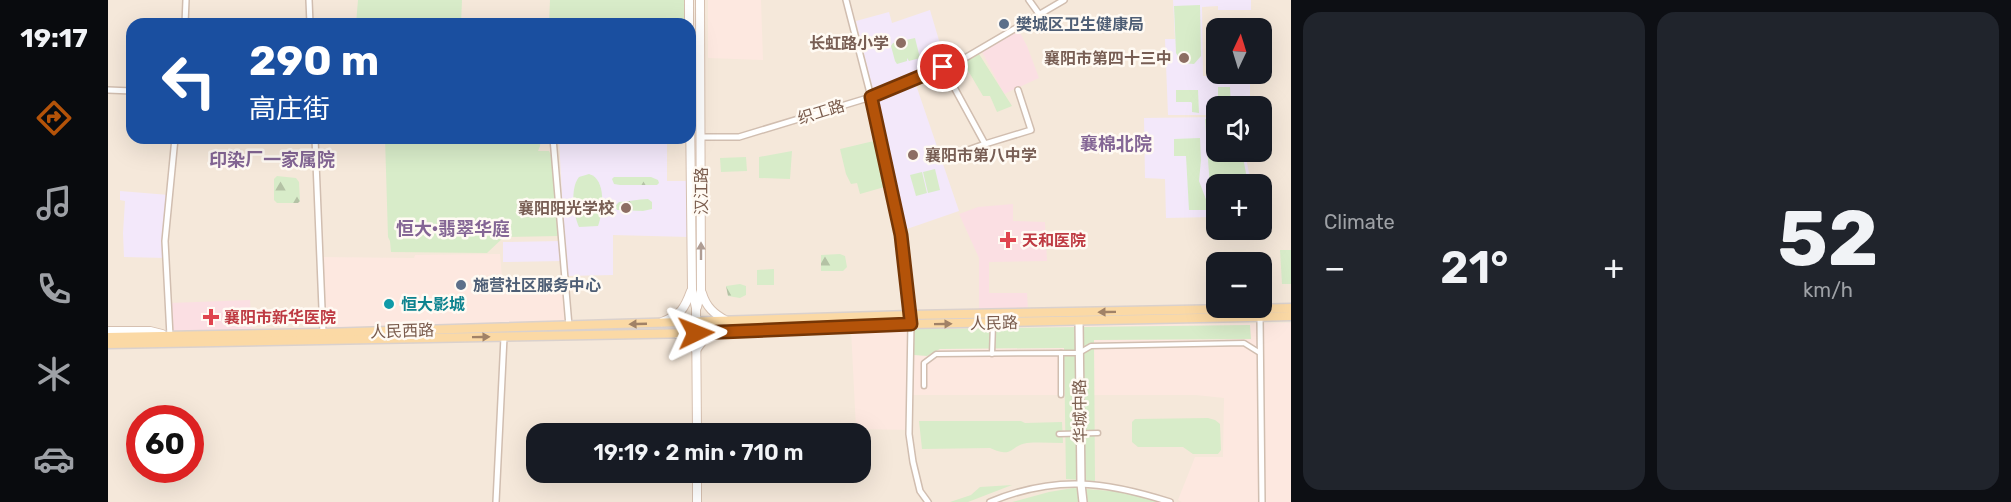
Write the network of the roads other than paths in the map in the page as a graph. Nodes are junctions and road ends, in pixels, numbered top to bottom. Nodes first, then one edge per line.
1 (186, 0) edge
2 (309, 0) edge
3 (689, 0) edge
4 (700, 0) edge
5 (846, 0) edge
6 (1029, 0) edge
7 (1064, 0) edge
8 (1039, 14) junction
9 (185, 18) edge
10 (310, 18) edge
11 (689, 18) edge
12 (943, 67) junction
13 (108, 90) edge
14 (1018, 90) dead end
15 (126, 91) edge
16 (871, 97) junction
17 (701, 137) junction
18 (174, 144) edge
19 (315, 144) edge
20 (554, 144) edge
21 (690, 144) edge
22 (985, 144) junction
23 (945, 158) dead end
24 (692, 290) junction
25 (701, 291) junction
26 (1291, 308) edge
27 (696, 309) junction
28 (1272, 316) edge
29 (1215, 318) edge
30 (1260, 318) edge
31 (1291, 318) edge
32 (910, 320) junction
33 (728, 321) junction
34 (1079, 321) junction
35 (696, 322) junction
36 (660, 323) junction
37 (993, 323) junction
38 (569, 326) junction
39 (720, 332) junction
40 (323, 333) junction
41 (696, 333) junction
42 (676, 334) junction
43 (168, 336) junction
44 (504, 337) junction
45 (110, 339) edge
46 (696, 350) junction
47 (1260, 352) junction
48 (1061, 353) junction
49 (1079, 353) junction
50 (992, 354) junction
51 (924, 386) dead end
52 (1061, 395) dead end
53 (697, 423) edge
54 (1080, 433) junction
55 (1098, 433) dead end
56 (1059, 434) dead end
57 (697, 483) edge
58 (1081, 484) junction
59 (496, 502) edge
60 (697, 502) edge
61 (928, 502) edge
62 (990, 502) edge
63 (1083, 502) edge
64 (1170, 502) edge
65 (1262, 502) edge

1 - 9 street
2 - 10 street
3 - 11 main road
4 - 17 main road, 汉江路
5 - 16 street
6 - 8 street
7 - 8 street, 织工路
8 - 12 street, 织工路
12 - 16 street, 织工路
12 - 22 street
13 - 15 street
14 - 22 street
16 - 17 street, 织工路
16 - 32 street
25 -> 17 main road, 汉江路
18 - 43 street
19 - 40 street
20 - 38 street
21 - 24 main road, 汉江路
22 - 23 street
24 - 27 main road, 汉江路
24 - 36 main road
25 - 27 main road, 汉江路
25 - 33 main road
26 -> 32 main road, 人民路
27 - 35 main road, 汉江路
28 - 31 main road, 人民路
29 - 34 main road, 人民路
30 - 47 street
32 - 33 main road, 人民路
32 -> 37 main road, 人民路
32 - 39 main road, 人民路
32 - 61 street
33 - 35 main road, 人民路
34 - 37 main road, 人民路
34 - 49 street, 华城中路
35 - 36 main road, 人民西路
35 - 41 main road, 汉江路
36 -> 38 main road, 人民西路
37 - 50 street
38 - 40 main road, 人民西路
39 - 41 main road, 人民路
39 - 46 main road
40 - 43 main road, 人民西路
41 - 42 main road, 人民西路
41 - 46 main road, 汉江路
42 - 44 main road, 人民西路
42 - 46 main road
43 - 45 main road, 人民西路
45 -> 44 main road, 人民西路
44 - 59 street
46 - 53 main road, 汉江路
47 - 49 street
47 - 65 street
48 - 49 street
48 - 50 street
48 - 52 street
49 - 54 street, 华城中路
50 - 51 street
54 - 55 street
54 - 56 street
54 - 58 street, 华城中路
57 - 60 main road
58 - 62 street
58 - 63 street, 华城中路
58 - 64 street

